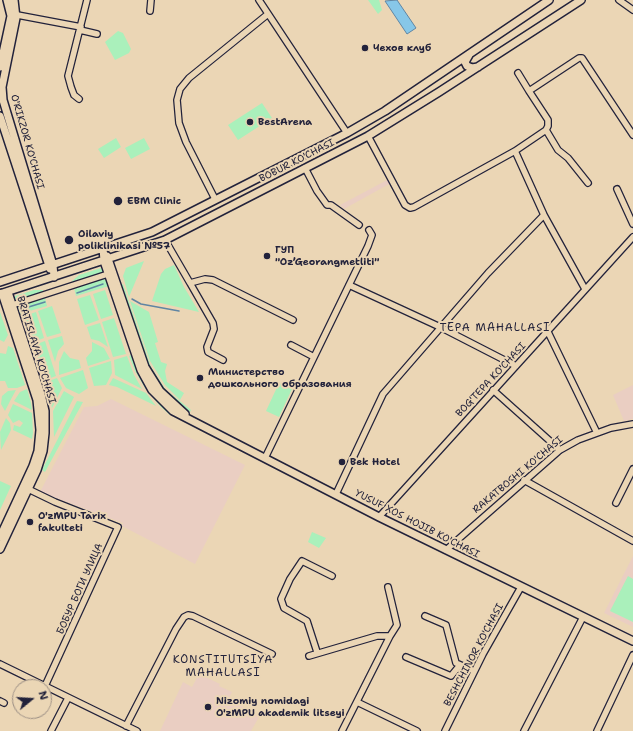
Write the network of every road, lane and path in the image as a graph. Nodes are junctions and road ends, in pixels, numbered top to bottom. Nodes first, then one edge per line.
1 (87, 0) edge
2 (151, 0) edge
3 (259, 0) edge
4 (549, 0) edge
5 (581, 0) edge
6 (619, 0) edge
7 (12, 1) edge
8 (633, 10) edge
9 (150, 11) dead end
10 (14, 14) junction
11 (268, 14) junction
12 (80, 29) junction
13 (97, 34) dead end
14 (470, 54) dead end
15 (0, 67) edge
16 (478, 67) junction
17 (518, 73) dead end
18 (1, 89) edge
19 (529, 91) junction
20 (79, 99) dead end
21 (0, 116) edge
22 (546, 130) junction
23 (347, 133) junction
24 (633, 135) edge
25 (368, 136) junction
26 (515, 151) junction
27 (305, 168) junction
28 (256, 179) junction
29 (588, 183) dead end
30 (616, 189) dead end
31 (262, 190) junction
32 (215, 200) junction
33 (544, 215) junction
34 (633, 224) edge
35 (359, 225) dead end
36 (369, 230) dead end
37 (633, 237) edge
38 (165, 240) junction
39 (103, 248) junction
40 (107, 260) junction
41 (50, 265) junction
42 (111, 274) junction
43 (54, 277) junction
44 (0, 282) edge
45 (190, 283) junction
46 (349, 285) junction
47 (585, 288) junction
48 (3, 293) edge
49 (9, 306) junction
50 (293, 320) dead end
51 (440, 327) junction
52 (548, 332) junction
53 (291, 345) dead end
54 (314, 357) junction
55 (223, 360) dead end
56 (516, 366) junction
57 (493, 390) junction
58 (633, 424) edge
59 (597, 433) junction
60 (560, 450) junction
61 (266, 458) junction
62 (633, 469) edge
63 (524, 480) junction
64 (26, 488) junction
65 (336, 494) junction
66 (616, 503) dead end
67 (379, 517) junction
68 (0, 536) edge
69 (632, 541) edge
70 (0, 549) edge
71 (446, 550) junction
72 (332, 576) dead end
73 (388, 587) dead end
74 (521, 587) junction
75 (425, 616) dead end
76 (583, 617) junction
77 (390, 636) junction
78 (633, 641) edge
79 (317, 652) junction
80 (272, 654) dead end
81 (633, 655) edge
82 (308, 656) dead end
83 (406, 657) dead end
84 (0, 664) edge
85 (460, 665) junction
86 (474, 671) junction
87 (31, 679) edge
88 (48, 679) edge
89 (52, 690) edge
90 (68, 698) junction
91 (357, 702) junction
92 (126, 726) junction
93 (51, 731) edge
94 (137, 731) edge
95 (342, 731) edge
96 (417, 731) edge
97 (445, 731) edge
98 (524, 731) edge
99 (597, 731) edge

1 - 12 street
2 - 9 street
3 - 11 street
4 - 23 main road, BOBUR KO'CHASI
5 - 16 main road, BOBUR KO'CHASI
6 - 8 street
7 - 10 main road, O'RIKZOR KO'CHASI
10 - 12 street
10 - 15 main road, O'RIKZOR KO'CHASI
10 - 18 main road, O'RIKZOR KO'CHASI
11 - 23 street
11 - 32 street
12 - 13 street
12 - 20 street
14 - 16 main road
16 - 25 main road, BOBUR KO'CHASI
17 - 19 street
18 - 41 main road, O'RIKZOR KO'CHASI
19 - 22 street
19 - 24 street
21 - 41 main road, O'RIKZOR KO'CHASI
22 - 26 street
22 - 29 street
23 - 28 main road, BOBUR KO'CHASI
25 - 26 street
25 - 27 main road, BOBUR KO'CHASI
26 - 33 street
27 - 31 main road, BOBUR KO'CHASI
27 - 35 street
28 - 31 main road
28 - 32 main road, BOBUR KO'CHASI
30 - 34 street
31 - 38 main road, BOBUR KO'CHASI
32 - 39 main road, BOBUR KO'CHASI
33 - 47 street
33 - 51 street
36 - 46 street
37 - 47 street, BOG'TEPA KO'CHASI
38 - 40 main road, BOBUR KO'CHASI
38 - 45 street
39 - 40 main road, YUSUF XOS HOJIB KO'CHASI
39 - 41 main road, BOBUR KO'CHASI
40 - 42 main road, YUSUF XOS HOJIB KO'CHASI
40 - 43 main road, BOBUR KO'CHASI
41 - 43 main road
41 - 44 main road, BOBUR KO'CHASI
42 - 49 street
42 - 61 main road, YUSUF XOS HOJIB KO'CHASI
43 - 48 main road, BOBUR KO'CHASI
45 - 50 street
45 - 55 street
46 - 51 street
46 - 54 street
47 - 52 street, BOG'TEPA KO'CHASI
48 - 49 main road, BRATISLAVA KO'CHASI
49 - 64 main road, BRATISLAVA KO'CHASI
51 - 56 street
51 - 65 street
52 - 56 street, BOG'TEPA KO'CHASI
52 - 59 street
53 - 54 street
54 - 61 street
56 - 57 street, BOG'TEPA KO'CHASI
57 - 60 street
57 - 67 street, BOG'TEPA KO'CHASI
58 - 59 street, RAKATBOSHI KO'CHASI
59 - 60 street, RAKATBOSHI KO'CHASI
60 - 63 street, RAKATBOSHI KO'CHASI
61 - 65 main road, YUSUF XOS HOJIB KO'CHASI
62 - 66 street
63 - 69 street
63 - 71 street, RAKATBOSHI KO'CHASI
64 - 68 main road, BRATISLAVA KO'CHASI
64 - 70 main road, BRATISLAVA KO'CHASI
64 - 88 street, БОБУР БОГИ УЛИЦА
65 - 67 main road, YUSUF XOS HOJIB KO'CHASI
67 - 71 main road, YUSUF XOS HOJIB KO'CHASI
71 - 74 main road, YUSUF XOS HOJIB KO'CHASI
72 - 79 street
73 - 77 street
74 - 76 main road, YUSUF XOS HOJIB KO'CHASI
74 - 86 street, BESHCHINOR KO'CHASI
75 - 85 street
76 - 78 main road, YUSUF XOS HOJIB KO'CHASI
76 - 98 street
77 - 79 street
77 - 91 street
79 - 82 street
80 - 92 street
81 - 99 street
83 - 85 street
84 - 87 street
85 - 86 street
86 - 97 street, BESHCHINOR KO'CHASI
89 - 90 street
90 - 92 street
90 - 93 street
91 - 95 street
91 - 96 street
92 - 94 street

